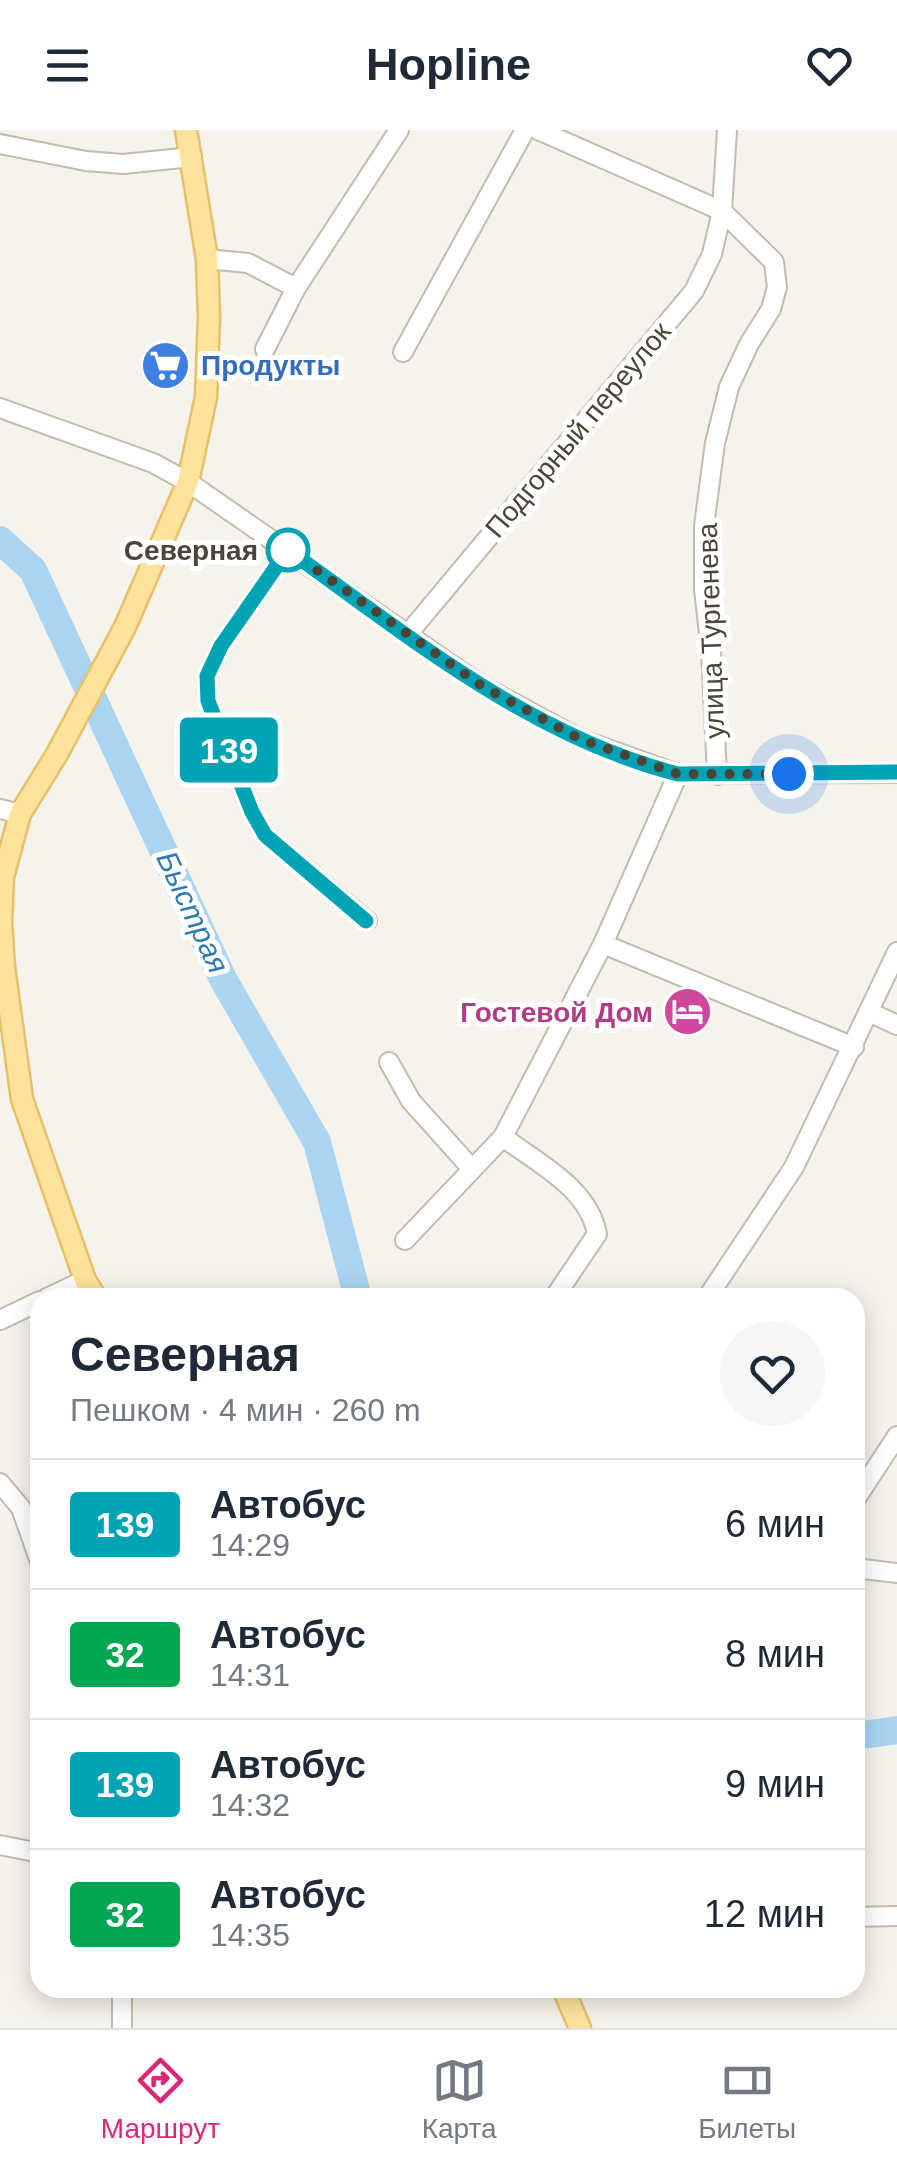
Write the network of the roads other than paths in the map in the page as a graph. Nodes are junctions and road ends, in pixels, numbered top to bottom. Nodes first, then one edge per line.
1 (186, 130) edge
2 (399, 130) edge
3 (525, 130) edge
4 (538, 130) edge
5 (726, 130) edge
6 (0, 144) edge
7 (192, 157) junction
8 (722, 211) junction
9 (207, 259) junction
10 (296, 288) junction
11 (265, 349) dead end
12 (403, 352) dead end
13 (0, 408) edge
14 (188, 482) junction
15 (288, 550) junction
16 (407, 635) junction
17 (897, 772) edge
18 (678, 774) junction
19 (716, 775) junction
20 (10, 812) edge
21 (366, 921) dead end
22 (603, 944) junction
23 (897, 952) edge
24 (2, 968) edge
25 (869, 1012) junction
26 (897, 1025) edge
27 (854, 1048) junction
28 (389, 1062) dead end
29 (503, 1136) junction
30 (472, 1169) junction
31 (405, 1240) dead end
32 (90, 1288) edge
33 (561, 1288) edge
34 (714, 1288) edge
35 (30, 1306) edge
36 (1, 1319) edge
37 (897, 1436) edge
38 (0, 1483) edge
39 (865, 1485) edge
40 (30, 1534) edge
41 (865, 1569) edge
42 (897, 1573) edge
43 (0, 1845) edge
44 (30, 1851) edge
45 (897, 1916) edge
46 (865, 1917) edge
47 (122, 1998) edge
48 (567, 1998) edge
49 (122, 2028) edge
50 (580, 2028) edge

1 - 7 main road
2 - 10 street
3 - 12 street
4 - 8 street
5 - 8 street, Подгорный переулок
6 - 7 street
7 - 9 main road
8 - 16 street, Подгорный переулок
8 - 19 street, улица Тургенева
9 - 10 street
9 - 14 main road
10 - 11 street
13 - 14 street
14 - 15 street
14 - 20 main road
15 - 16 street
15 - 21 street
16 - 18 street
17 - 19 street
18 - 19 street
18 - 22 street, улица Тургенева
20 - 24 main road
22 - 27 street
22 - 29 street, улица Тургенева
23 - 25 street
24 - 32 main road
25 - 26 street
25 - 27 street
27 - 34 street
28 - 30 street
29 - 30 street, улица Тургенева
29 - 33 street
30 - 31 street, улица Тургенева
35 - 36 street
37 - 39 street
38 - 40 street
41 - 42 street
43 - 44 street
45 - 46 street
47 - 49 street
48 - 50 main road

